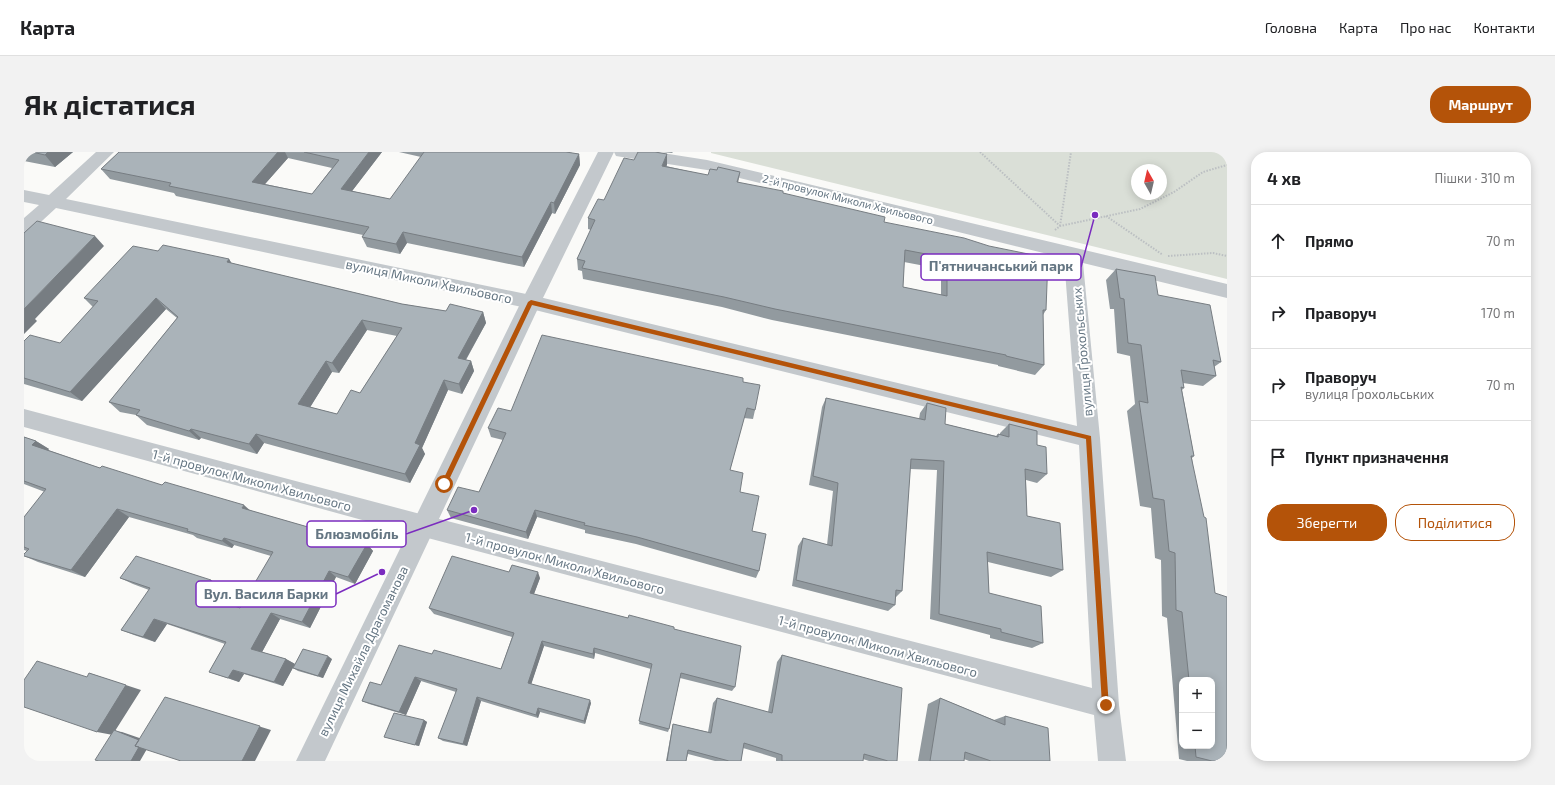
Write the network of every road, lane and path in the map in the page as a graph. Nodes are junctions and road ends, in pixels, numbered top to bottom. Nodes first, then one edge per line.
1 (106, 152) edge
2 (606, 152) edge
3 (622, 152) edge
4 (980, 152) edge
5 (1071, 152) edge
6 (1227, 165) edge
7 (24, 196) edge
8 (52, 202) junction
9 (1106, 215) junction
10 (1060, 226) junction
11 (24, 228) edge
12 (1048, 247) junction
13 (1073, 253) junction
14 (1165, 256) junction
15 (1227, 256) edge
16 (1150, 272) junction
17 (1227, 291) edge
18 (531, 302) junction
19 (24, 418) edge
20 (1089, 438) junction
21 (424, 526) junction
22 (1106, 705) junction
23 (310, 761) edge
24 (1112, 761) edge

1 - 8 street
2 - 18 street, вулиця Михайла Драгоманова
3 - 12 street, 2-й провулок Миколи Хвильового
4 - 10 path
5 - 10 path
6 - 9 path
7 - 8 street, вулиця Миколи Хвильового
8 - 11 street
8 - 18 street, вулиця Миколи Хвильового
9 - 10 path
9 - 14 path
10 - 12 path
12 - 13 street, 2-й провулок Миколи Хвильового
13 - 16 street, 2-й провулок Миколи Хвильового
13 - 20 street, вулиця Ґрохольських
14 - 15 path
14 - 16 path
16 - 17 street, 2-й провулок Миколи Хвильового
18 - 20 street, вулиця Миколи Хвильового
18 - 21 street, вулиця Михайла Драгоманова
19 - 21 street, 1-й провулок Миколи Хвильового
20 - 22 street, вулиця Ґрохольських
21 - 22 street, 1-й провулок Миколи Хвильового
21 - 23 street, вулиця Михайла Драгоманова
22 - 24 street, вулиця Ґрохольських

